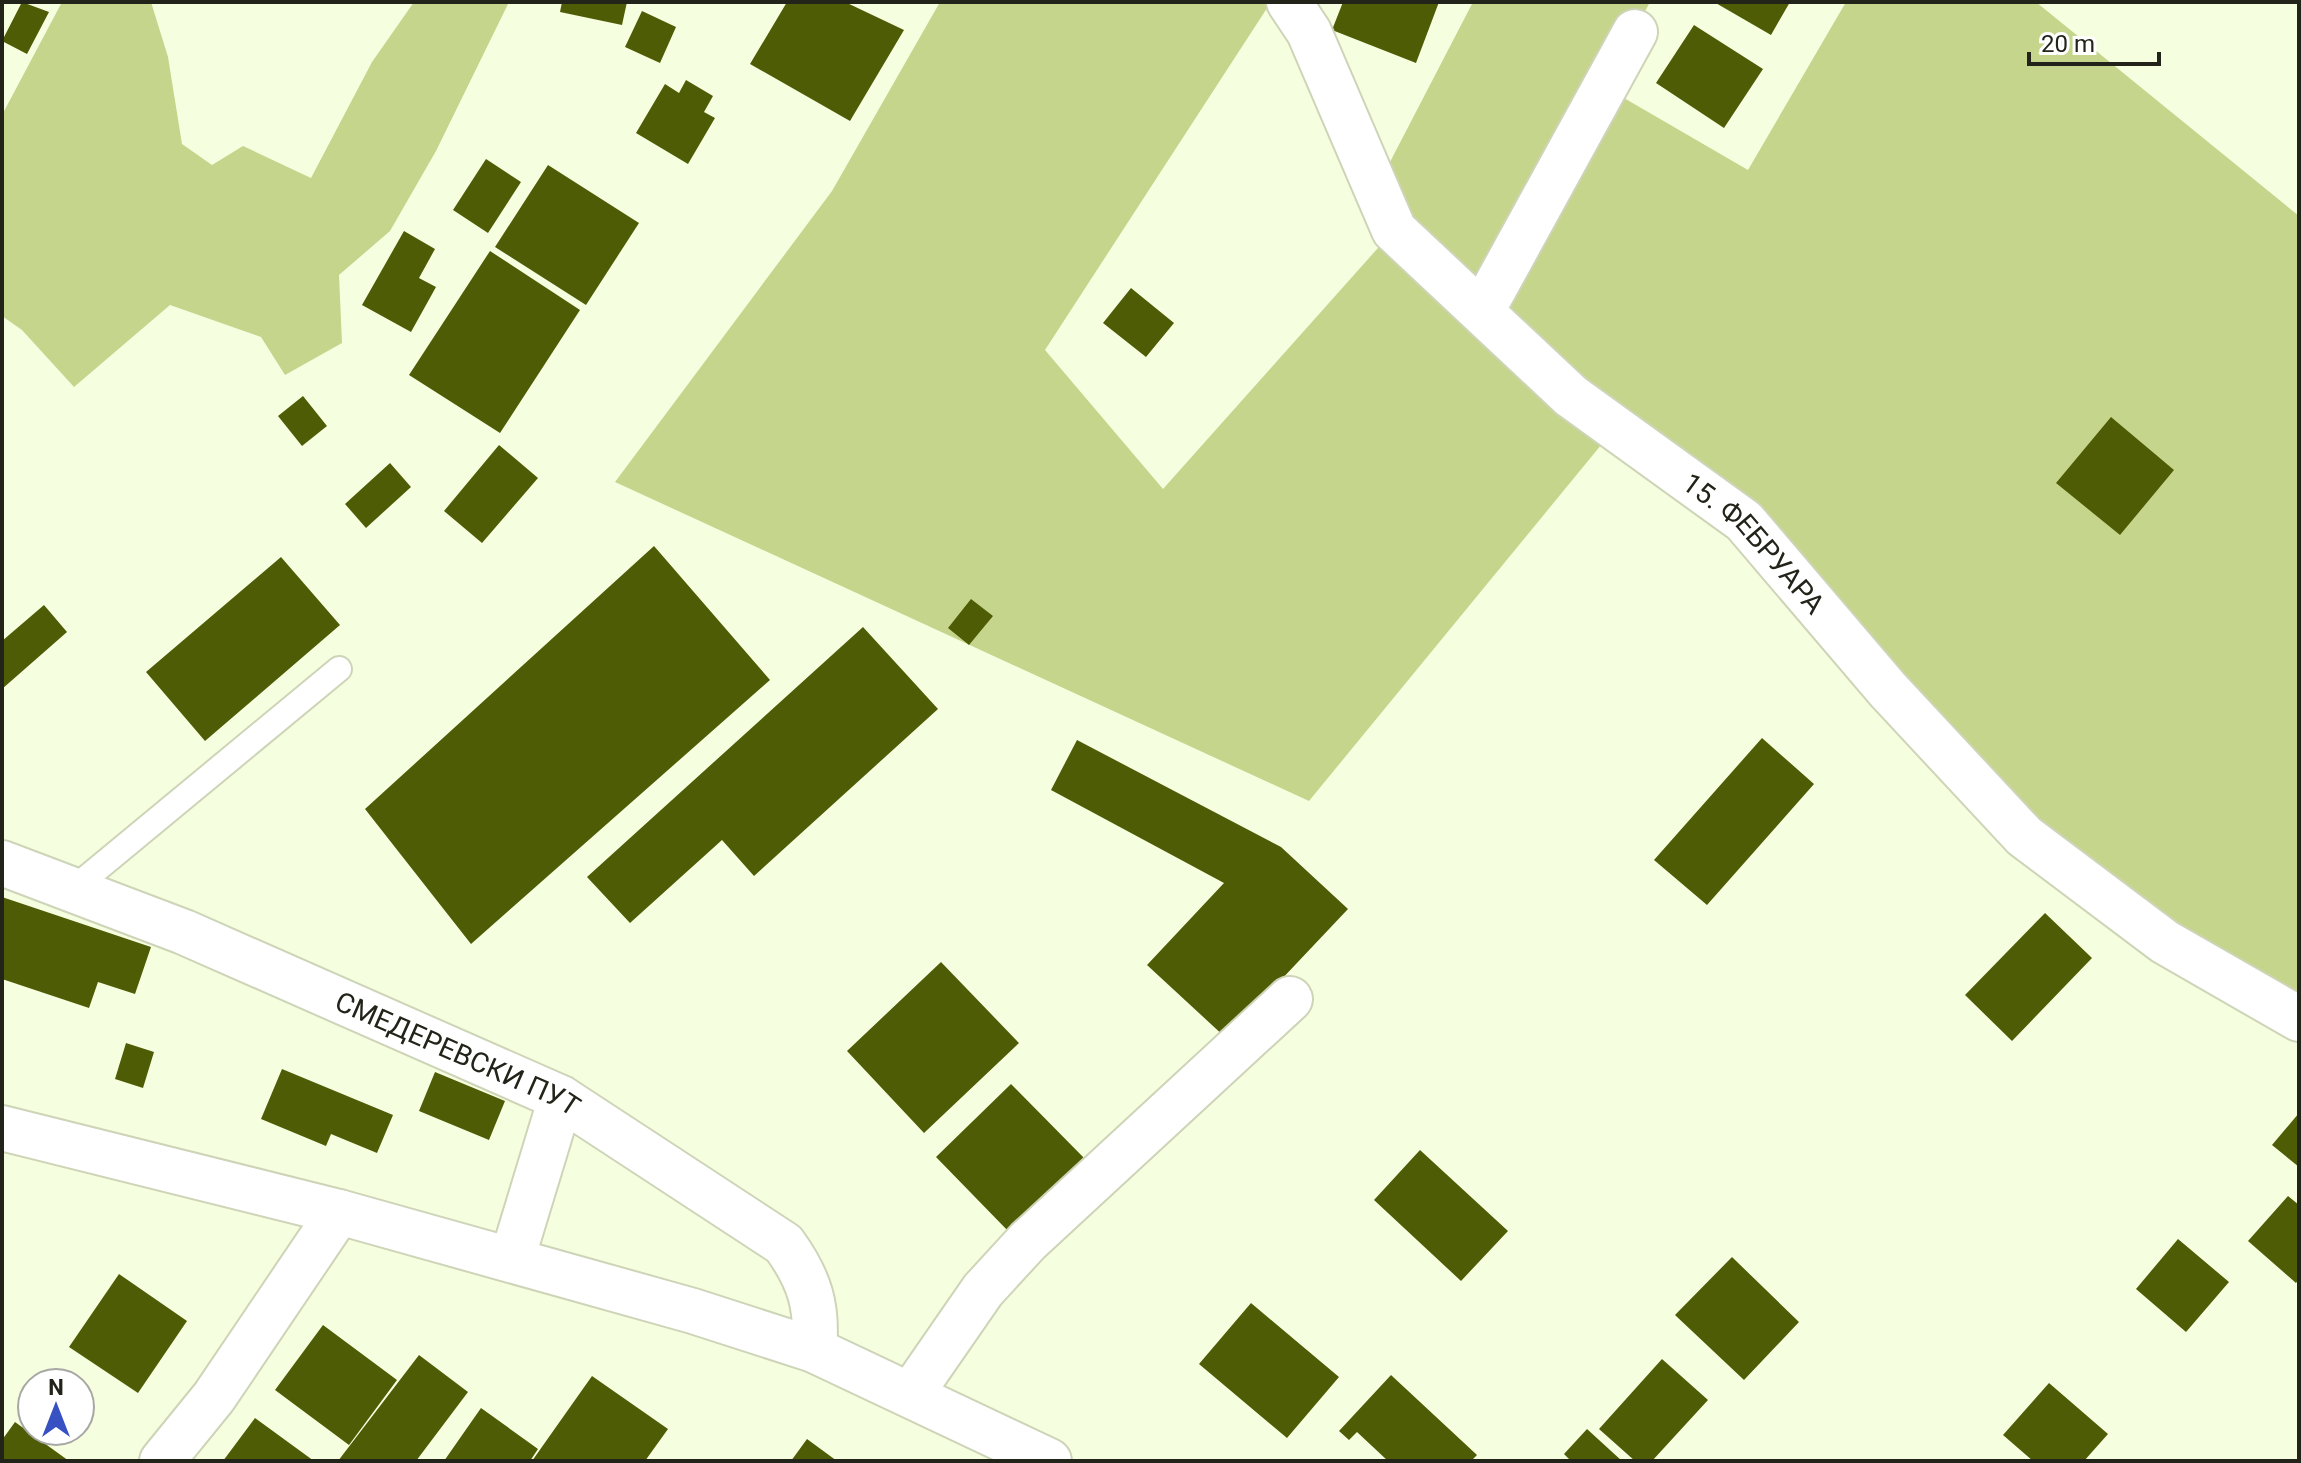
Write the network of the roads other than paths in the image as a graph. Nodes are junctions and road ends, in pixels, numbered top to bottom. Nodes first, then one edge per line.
1 (1306, 12) edge
2 (1635, 32) dead end
3 (1482, 311) junction
4 (339, 669) dead end
5 (2, 863) edge
6 (73, 889) junction
7 (1290, 999) dead end
8 (2299, 1019) edge
9 (561, 1098) junction
10 (2, 1128) edge
11 (339, 1212) junction
12 (512, 1259) junction
13 (814, 1350) junction
14 (911, 1394) junction
15 (162, 1461) edge
16 (1049, 1461) edge

1 - 3 street, 15. ФЕБРУАРА
2 - 3 street
3 - 8 street, 15. ФЕБРУАРА
4 - 6 lane
5 - 6 street, СМЕДЕРЕВСКИ ПУТ
6 - 9 street, СМЕДЕРЕВСКИ ПУТ
7 - 14 street
9 - 12 street
9 - 13 street, СМЕДЕРЕВСКИ ПУТ
10 - 11 street
11 - 12 street
11 - 15 street
12 - 13 street
13 - 14 street
14 - 16 street

